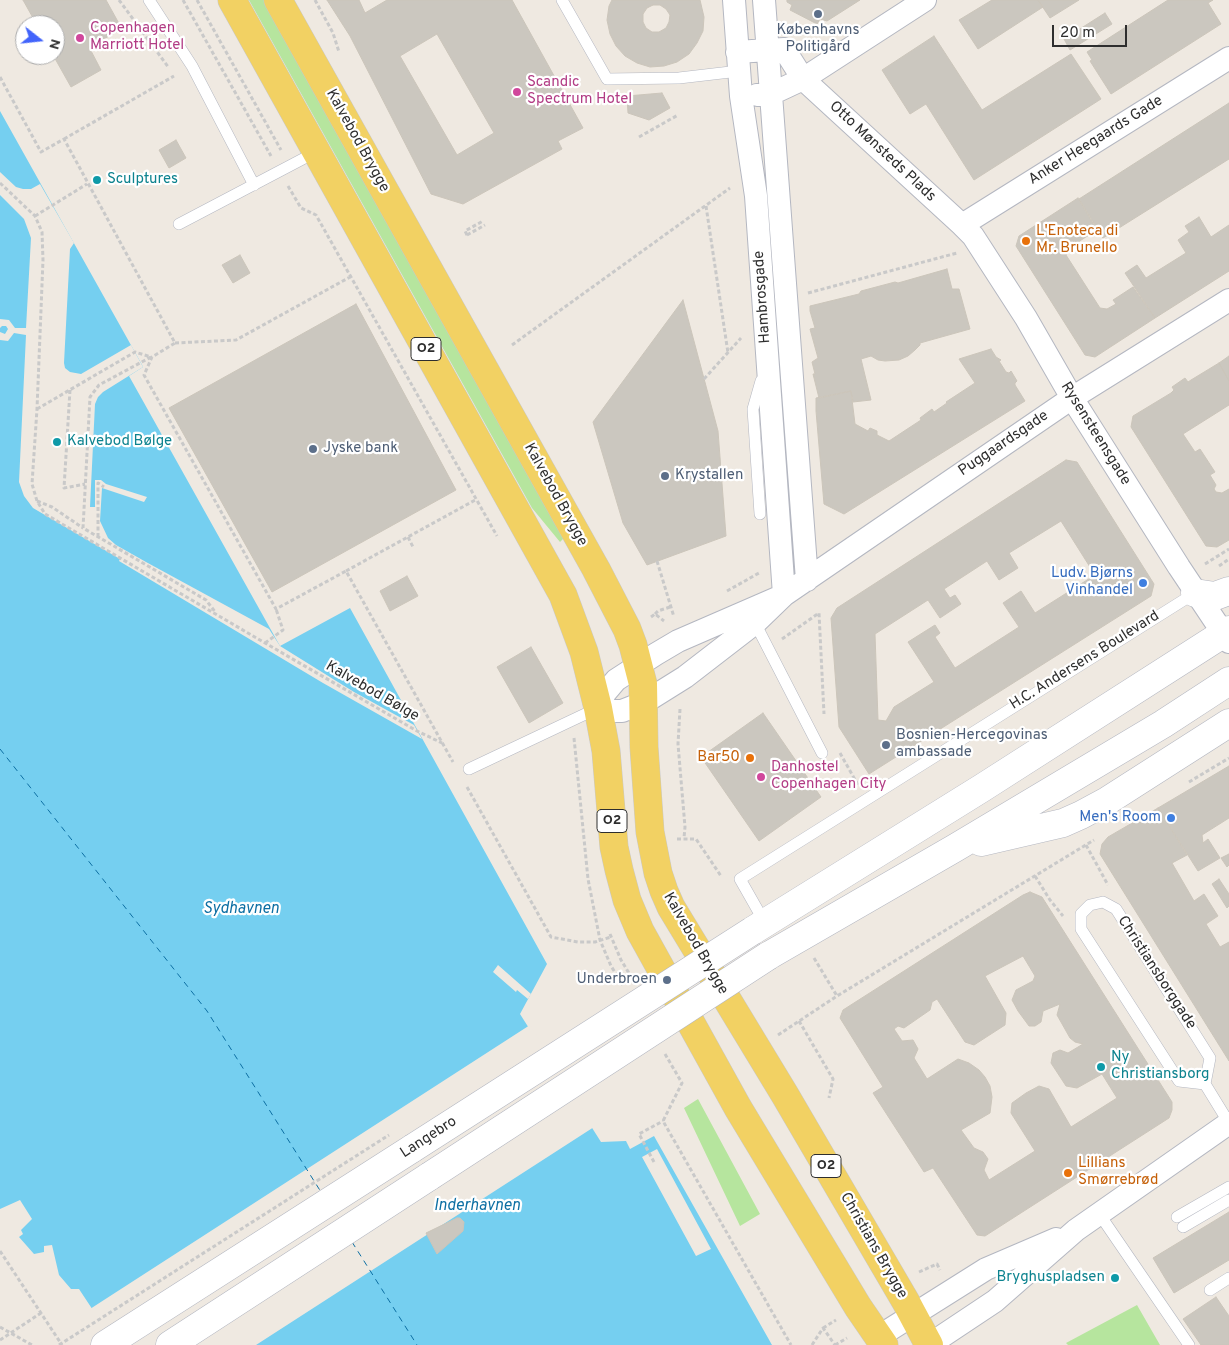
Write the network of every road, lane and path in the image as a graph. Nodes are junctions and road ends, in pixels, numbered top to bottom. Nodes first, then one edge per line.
1 (149, 0) edge
2 (183, 0) edge
3 (232, 0) edge
4 (278, 0) edge
5 (562, 0) edge
6 (734, 0) edge
7 (764, 0) edge
8 (925, 0) edge
9 (768, 50) junction
10 (1229, 58) edge
11 (738, 62) junction
12 (0, 76) edge
13 (174, 76) dead end
14 (803, 79) junction
15 (771, 94) junction
16 (741, 96) junction
17 (678, 115) dead end
18 (639, 137) dead end
19 (64, 139) junction
20 (316, 152) junction
21 (279, 172) junction
22 (0, 183) edge
23 (737, 183) dead end
24 (87, 184) junction
25 (254, 185) junction
26 (706, 206) junction
27 (35, 216) junction
28 (484, 223) joint
29 (179, 224) dead end
30 (962, 225) junction
31 (979, 246) junction
32 (350, 277) junction
33 (786, 299) junction
34 (1229, 300) edge
35 (742, 337) dead end
36 (175, 343) junction
37 (512, 345) dead end
38 (728, 353) junction
39 (152, 357) junction
40 (704, 379) dead end
41 (792, 379) junction
42 (769, 380) junction
43 (70, 390) junction
44 (1072, 398) junction
45 (37, 409) junction
46 (85, 484) junction
47 (104, 487) dead end
48 (503, 488) junction
49 (476, 499) junction
50 (37, 501) junction
51 (760, 514) dead end
52 (83, 528) junction
53 (98, 537) junction
54 (408, 537) junction
55 (500, 541) dead end
56 (413, 547) dead end
57 (346, 571) junction
58 (807, 580) junction
59 (1229, 591) edge
60 (1195, 592) junction
61 (784, 595) junction
62 (670, 607) dead end
63 (276, 610) junction
64 (217, 614) junction
65 (655, 614) dead end
66 (752, 617) junction
67 (1227, 635) edge
68 (265, 643) junction
69 (768, 648) junction
70 (639, 664) junction
71 (1229, 681) edge
72 (644, 702) junction
73 (598, 708) junction
74 (824, 721) dead end
75 (1229, 723) edge
76 (442, 743) junction
77 (678, 744) dead end
78 (840, 752) dead end
79 (822, 754) dead end
80 (1229, 758) edge
81 (455, 766) dead end
82 (469, 769) dead end
83 (464, 782) dead end
84 (1187, 784) dead end
85 (859, 786) dead end
86 (675, 834) dead end
87 (1094, 840) dead end
88 (676, 845) dead end
89 (1086, 845) junction
90 (955, 848) junction
91 (1098, 866) dead end
92 (720, 872) dead end
93 (1035, 876) junction
94 (1050, 900) dead end
95 (758, 927) junction
96 (611, 937) dead end
97 (801, 937) junction
98 (837, 996) junction
99 (738, 1019) joint
100 (678, 1075) dead end
101 (1205, 1084) junction
102 (829, 1098) dead end
103 (663, 1121) junction
104 (1229, 1123) edge
105 (654, 1162) dead end
106 (1229, 1187) edge
107 (1229, 1200) edge
108 (1100, 1214) junction
109 (1076, 1230) junction
110 (0, 1251) edge
111 (1229, 1278) edge
112 (1210, 1290) dead end
113 (41, 1313) junction
114 (913, 1314) junction
115 (0, 1327) edge
116 (11, 1333) junction
117 (0, 1340) edge
118 (881, 1341) edge
119 (5, 1345) edge
120 (32, 1345) edge
121 (62, 1345) edge
122 (105, 1345) edge
123 (170, 1345) edge
124 (791, 1345) edge
125 (812, 1345) edge
126 (834, 1345) edge
127 (929, 1345) edge
128 (1189, 1345) edge

1 - 25 lane
2 - 21 path
3 - 20 main road, O2
4 - 70 main road, Kalvebod Brygge / O2
5 - 11 lane
6 - 11 street, Hambrosgade
7 - 9 street, Hambrosgade
8 - 14 street
9 - 11 street, Otto Mønsteds Plads
9 - 14 street, Otto Mønsteds Plads
9 - 15 street, Hambrosgade
10 - 30 street, Anker Heegaards Gade
11 - 16 street, Hambrosgade
12 - 19 path
13 - 19 path
14 - 15 street
14 - 30 street, Otto Mønsteds Plads
15 - 16 street
15 - 33 street, Hambrosgade
16 - 42 street, Hambrosgade
17 - 18 path
19 - 24 path
20 - 21 lane
20 - 48 main road, O2
21 - 25 lane
21 - 32 path
22 - 27 path
23 - 26 path
24 - 27 path
24 - 36 path
25 - 29 lane
26 - 37 path
26 - 38 path
27 - 45 path
28 - 28 path
30 - 31 street, Rysensteensgade
31 - 33 path
31 - 44 street, Rysensteensgade
32 - 36 path
32 - 49 path
33 - 41 street, Hambrosgade
34 - 44 street, Puggaardsgade
35 - 38 path
36 - 39 path
38 - 40 path
39 - 43 path
39 - 46 path
39 - 63 path
41 - 42 lane
41 - 58 street, Hambrosgade
42 - 51 lane
42 - 61 street, Hambrosgade
43 - 45 path
43 - 46 path
44 - 58 street, Puggaardsgade
44 - 60 street, Rysensteensgade
45 - 50 path
46 - 52 path
47 - 53 path
48 - 49 path
48 - 73 main road, O2
49 - 54 path
49 - 55 path
50 - 52 path, Kalvebod Bølge
50 - 64 path, Kalvebod Bølge
52 - 53 path, Kalvebod Bølge
53 - 64 path, Kalvebod Bølge
54 - 56 path
54 - 57 path
57 - 63 path
57 - 76 path
58 - 61 street, Puggaardsgade
59 - 60 street
60 - 67 street, Rysensteensgade
60 - 95 lane, H.C. Andersens Boulevard
61 - 66 street, Puggaardsgade
62 - 65 path
63 - 68 path
64 - 68 path, Kalvebod Bølge
66 - 69 lane
66 - 70 street, Puggaardsgade
66 - 72 street, Puggaardsgade
67 - 95 street
68 - 76 path, Kalvebod Bølge
69 - 74 path
69 - 79 lane
70 - 72 main road, Kalvebod Brygge / O2
70 - 73 street, Puggaardsgade
71 - 90 street
72 - 73 street, Puggaardsgade
72 - 99 main road, Kalvebod Brygge / O2
73 - 82 lane
73 - 118 main road, O2
75 - 90 street
76 - 81 path
77 - 92 path
78 - 85 path
80 - 84 path
83 - 96 path
86 - 88 path
87 - 89 path
89 - 91 path
89 - 93 path
90 - 97 street
93 - 94 path
93 - 98 path
95 - 122 street, Langebro, bridge
97 - 98 path
97 - 123 street, bridge
98 - 102 path
99 - 114 main road, Christians Brygge / O2
100 - 103 path
101 - 101 lane, Christiansborggade
101 - 104 lane
103 - 105 path
103 - 124 path
104 - 108 street
106 - 107 lane
108 - 109 street
108 - 128 lane
109 - 114 street
109 - 127 street
110 - 113 path
111 - 112 lane
113 - 116 path
113 - 121 path
114 - 118 street
114 - 127 main road, Christians Brygge / O2
115 - 116 path
116 - 117 path
116 - 120 path
117 - 119 path
125 - 126 path

